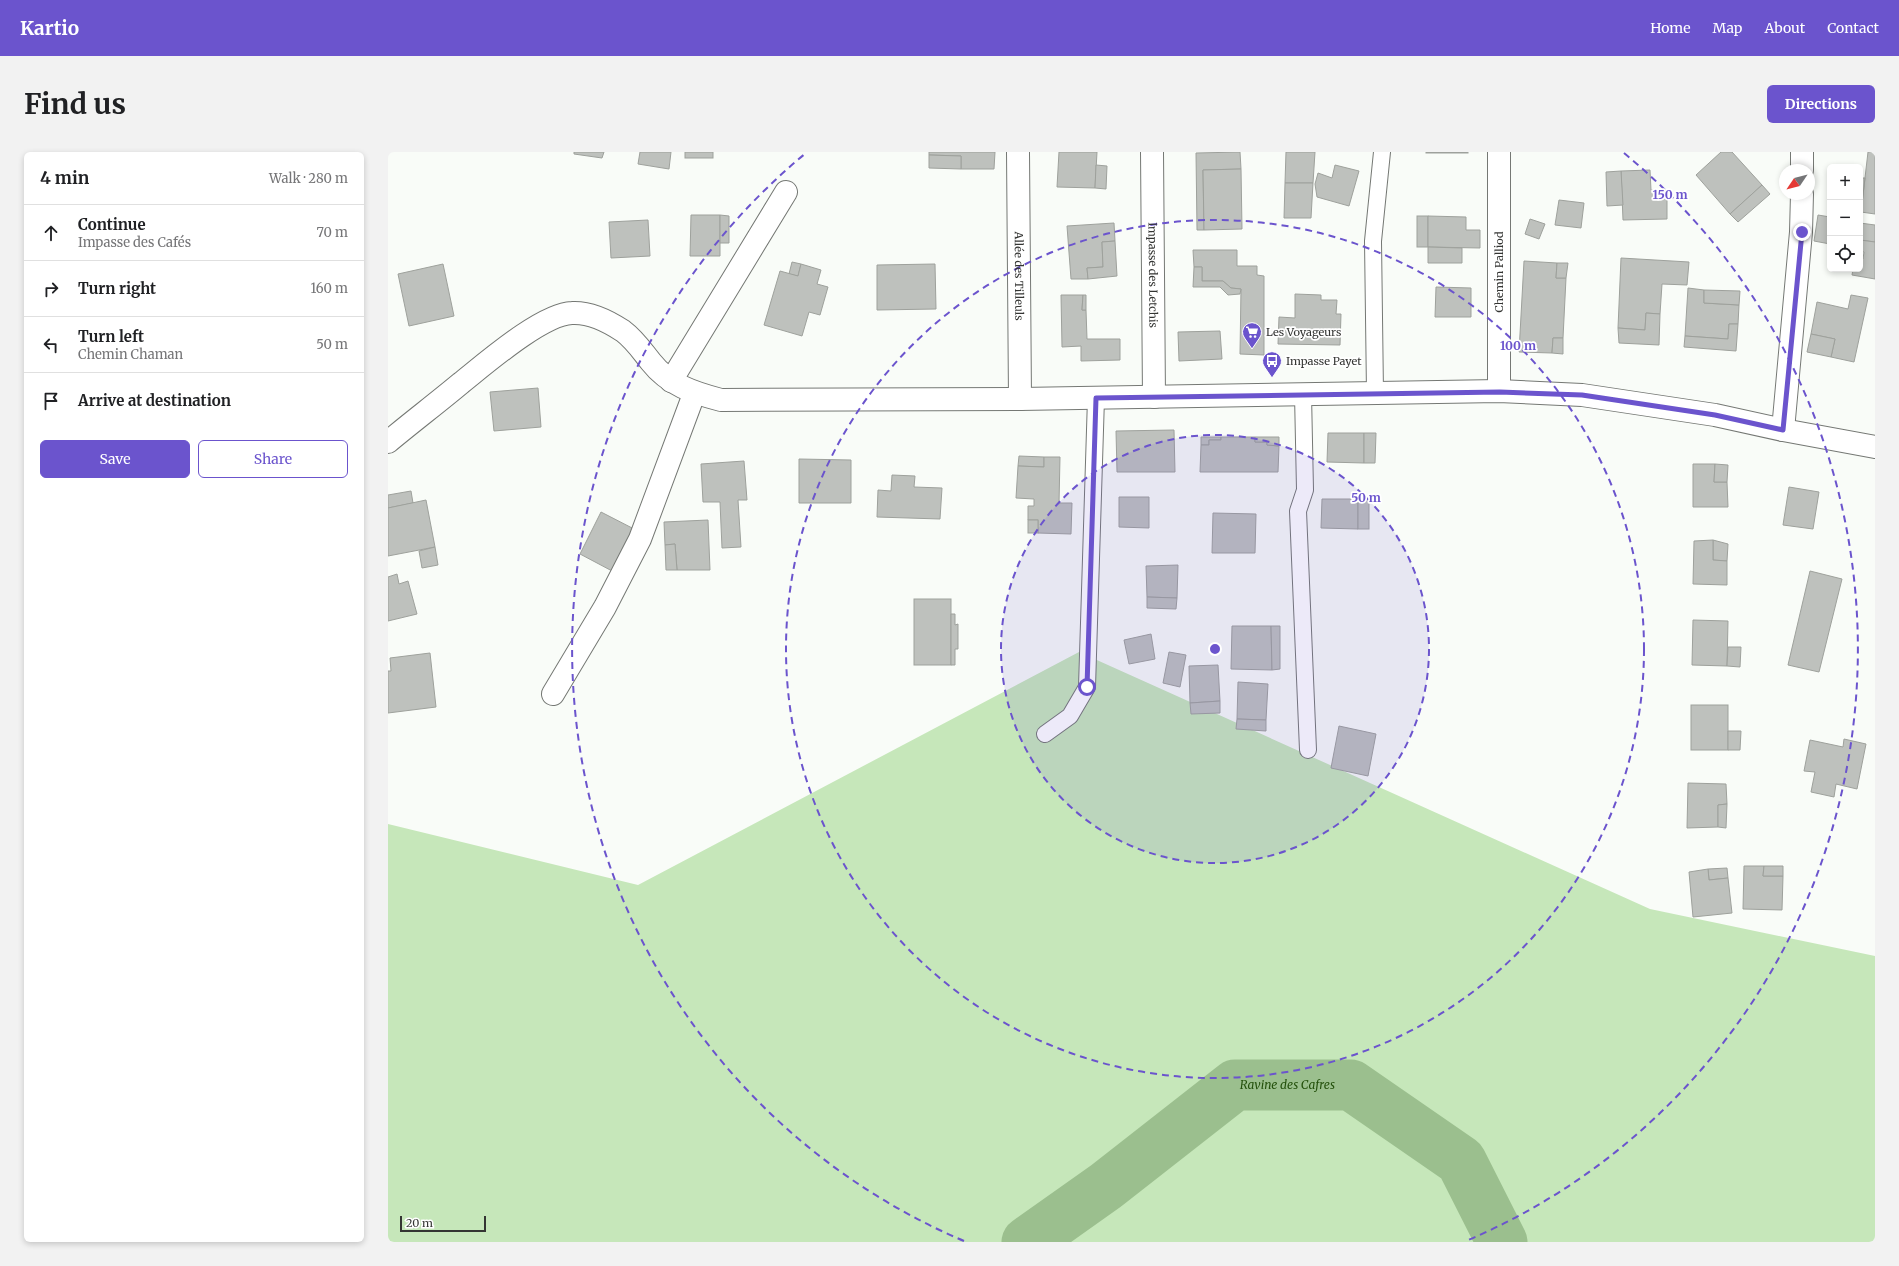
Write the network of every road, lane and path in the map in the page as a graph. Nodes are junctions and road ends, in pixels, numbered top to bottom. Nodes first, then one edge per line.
1 (1018, 152) edge
2 (1152, 152) edge
3 (1382, 152) edge
4 (1498, 152) edge
5 (1802, 152) edge
6 (1802, 164) edge
7 (786, 192) dead end
8 (1802, 200) edge
9 (672, 381) junction
10 (1500, 392) junction
11 (1375, 393) junction
12 (694, 394) junction
13 (1303, 394) junction
14 (1154, 397) junction
15 (1096, 398) junction
16 (1020, 399) junction
17 (1783, 430) junction
18 (388, 442) edge
19 (1875, 448) edge
20 (553, 694) dead end
21 (1045, 734) dead end
22 (1308, 750) dead end

1 - 16 main road, Allée des Tilleuls
2 - 14 main road, Impasse des Letchis
3 - 11 lane
4 - 10 main road, Chemin Palliod
5 - 6 main road
7 - 9 main road
8 - 17 main road
9 - 12 main road
9 - 18 main road
10 - 11 main road
10 - 17 main road
11 - 13 main road
12 - 16 main road
12 - 20 main road
13 - 14 main road
13 - 22 lane
14 - 15 main road
15 - 16 main road
15 - 21 lane
17 - 19 main road

